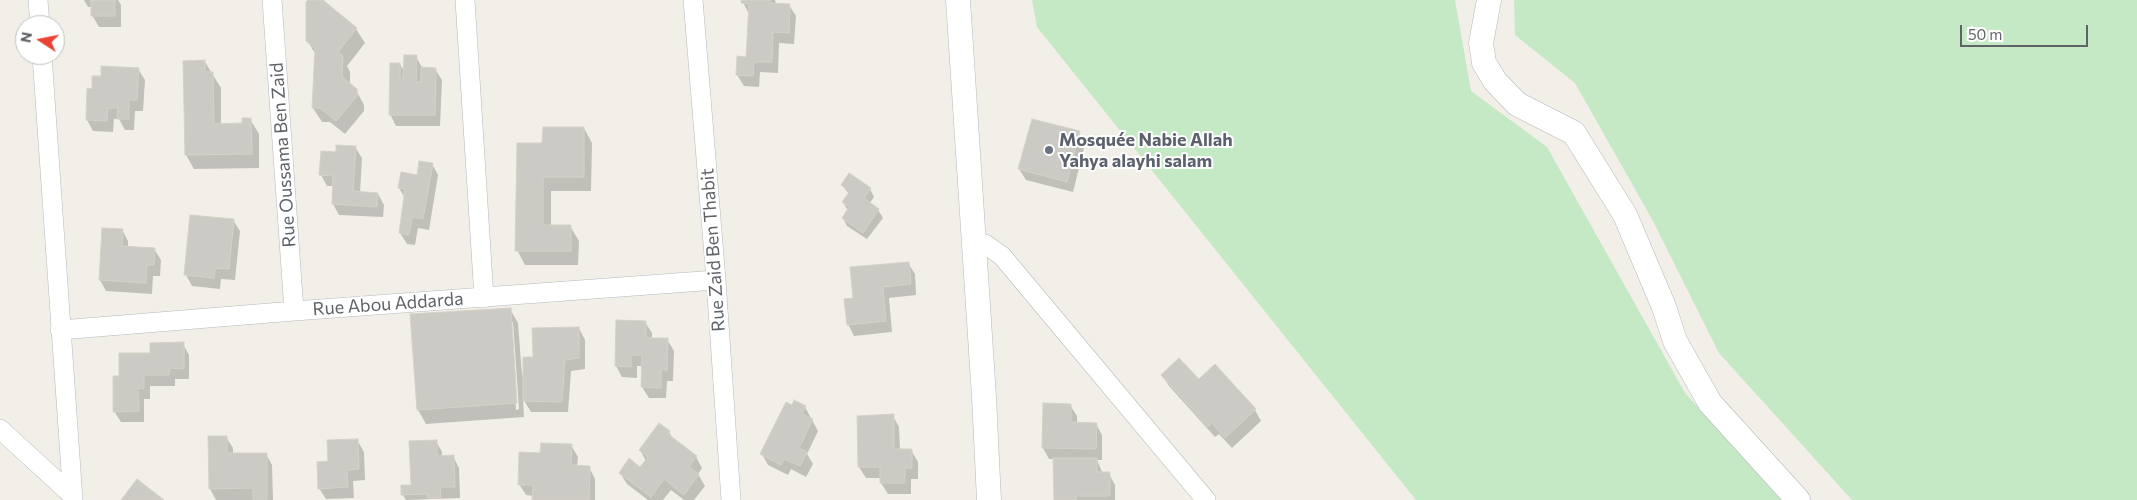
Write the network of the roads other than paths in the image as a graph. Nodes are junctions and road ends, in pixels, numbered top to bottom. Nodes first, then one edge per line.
1 (38, 0) edge
2 (272, 0) edge
3 (465, 0) edge
4 (693, 0) edge
5 (958, 0) edge
6 (1489, 0) edge
7 (39, 15) edge
8 (43, 65) edge
9 (973, 242) junction
10 (716, 280) junction
11 (484, 298) junction
12 (294, 311) junction
13 (60, 330) junction
14 (0, 429) edge
15 (72, 498) edge
16 (731, 500) edge
17 (989, 500) edge
18 (1206, 500) edge
19 (1798, 500) edge

1 - 7 street
2 - 12 street, Rue Oussama Ben Zaid
3 - 11 street
4 - 10 street, Rue Zaid Ben Thabit
5 - 9 street
6 - 19 street
8 - 13 street
9 - 17 street
9 - 18 street
10 - 11 street, Rue Abou Addarda
10 - 16 street, Rue Zaid Ben Thabit
11 - 12 street, Rue Abou Addarda
12 - 13 street, Rue Abou Addarda
13 - 15 street
14 - 15 street

